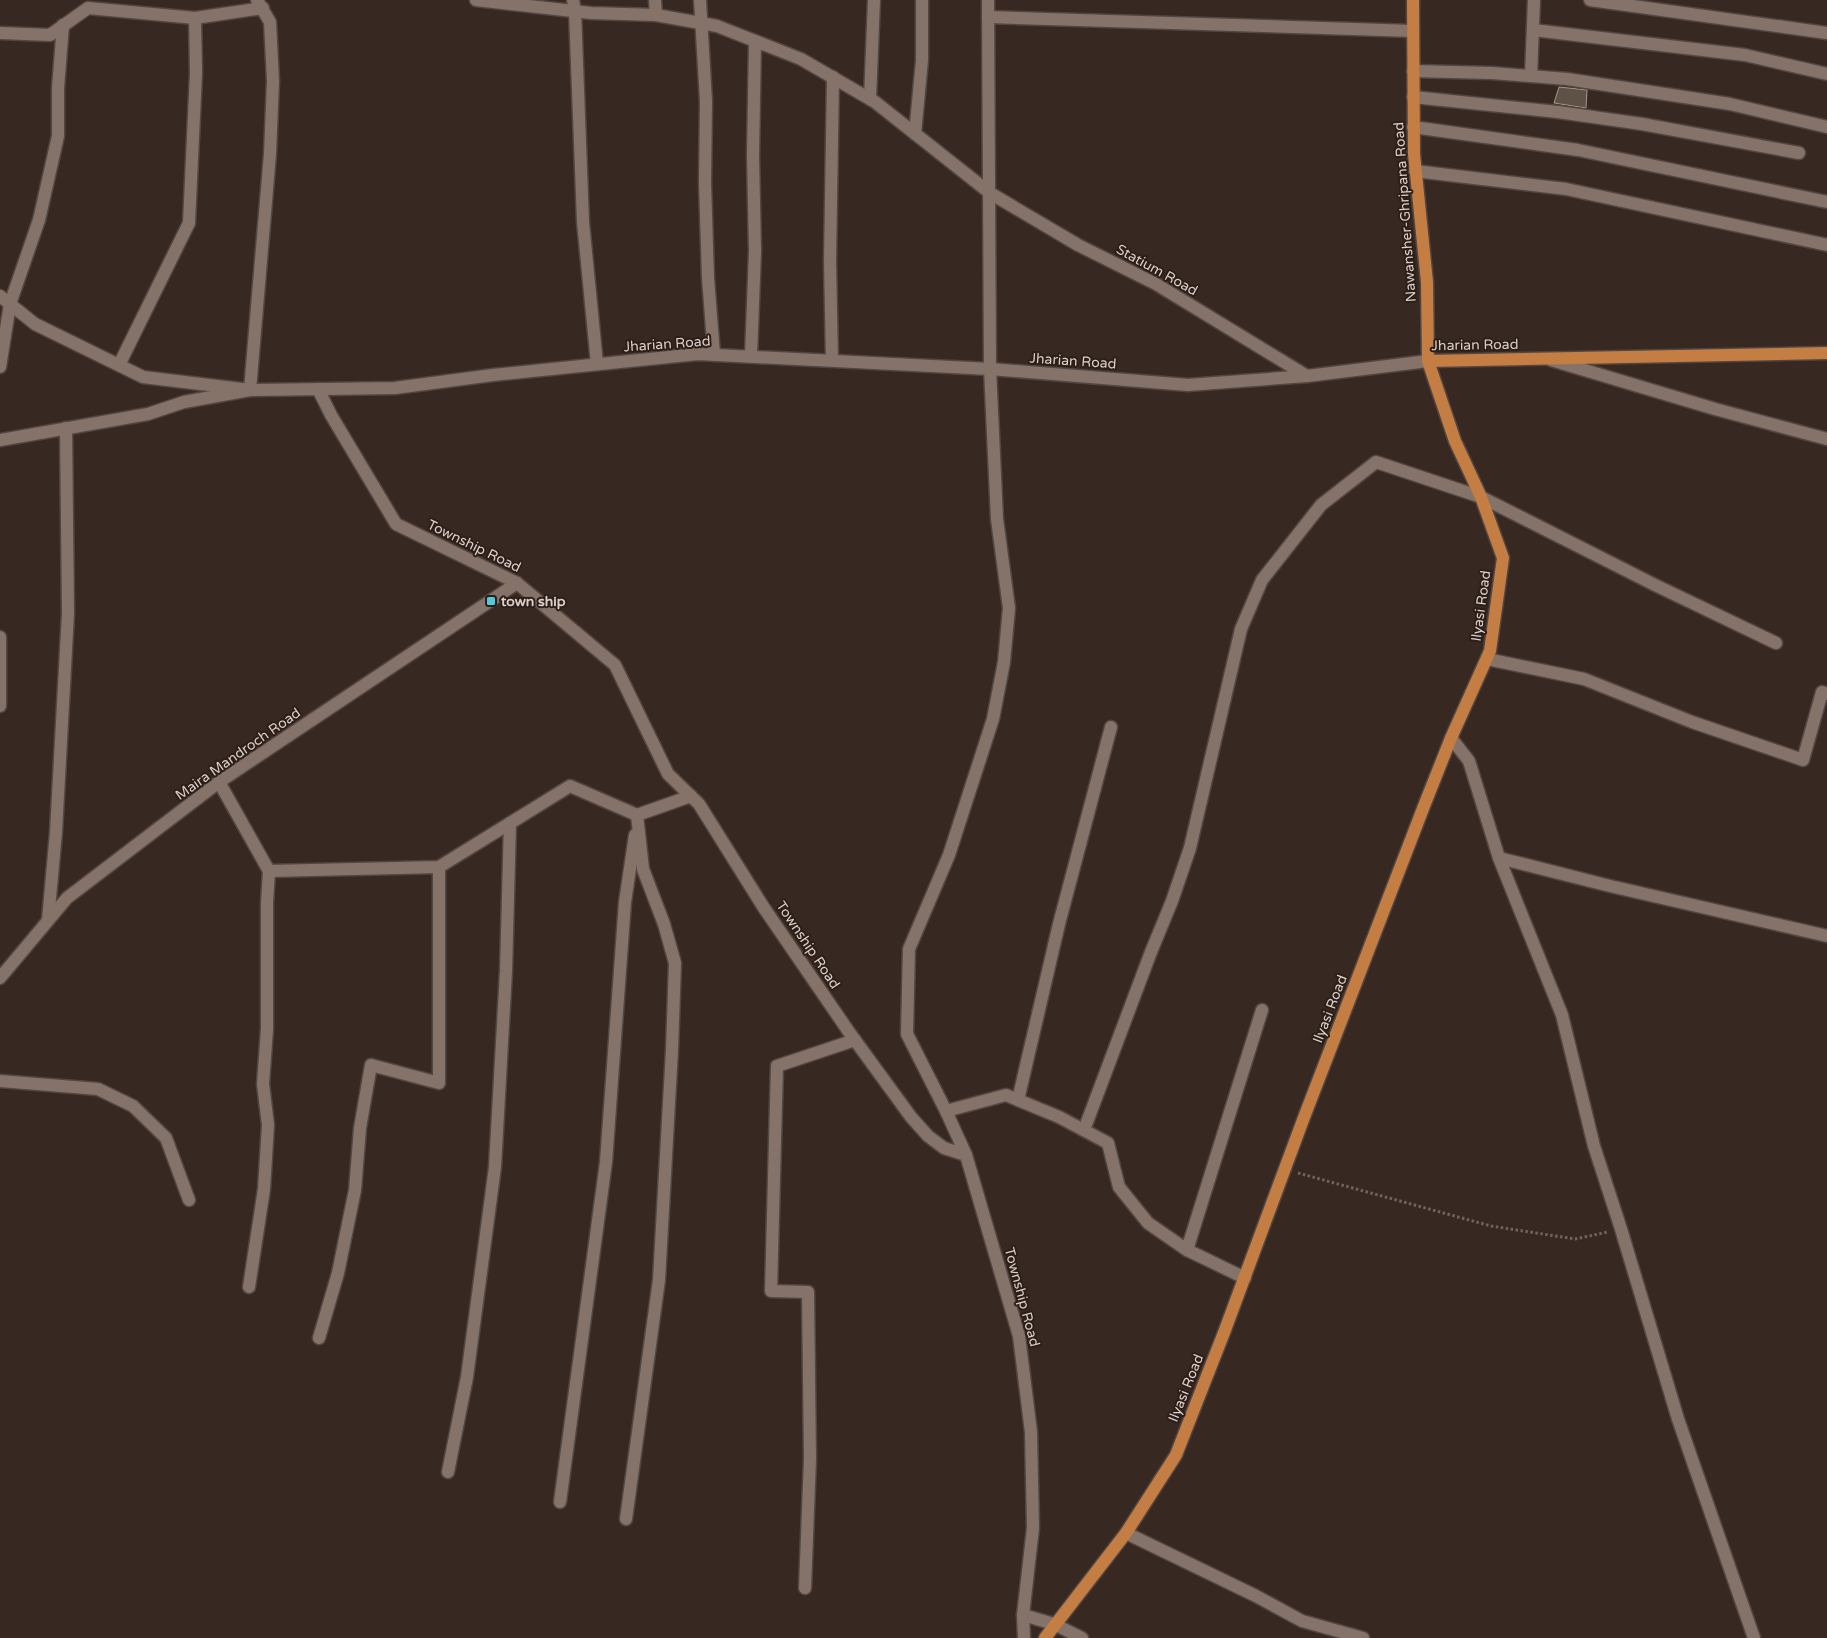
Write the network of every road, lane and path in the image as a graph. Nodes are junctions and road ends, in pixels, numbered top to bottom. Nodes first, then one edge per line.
1 (476, 0) edge
2 (655, 0) edge
3 (700, 0) edge
4 (874, 0) edge
5 (922, 0) edge
6 (988, 0) edge
7 (1413, 0) edge
8 (1534, 0) edge
9 (1590, 0) edge
10 (260, 4) edge
11 (574, 6) edge
12 (656, 16) junction
13 (988, 16) junction
14 (195, 18) junction
15 (703, 23) junction
16 (63, 26) junction
17 (1533, 30) junction
18 (1413, 31) junction
19 (0, 33) edge
20 (1827, 33) edge
21 (755, 41) junction
22 (1413, 71) junction
23 (1827, 74) edge
24 (1531, 76) junction
25 (833, 77) junction
26 (1414, 97) junction
27 (870, 99) junction
28 (1413, 127) junction
29 (1827, 127) edge
30 (915, 134) junction
31 (1799, 153) dead end
32 (1415, 170) junction
33 (990, 193) junction
34 (1827, 202) edge
35 (1827, 245) edge
36 (5, 300) edge
37 (1827, 353) edge
38 (714, 355) junction
39 (751, 356) junction
40 (1547, 359) junction
41 (832, 360) junction
42 (1428, 361) junction
43 (597, 364) junction
44 (119, 365) junction
45 (0, 367) edge
46 (990, 369) junction
47 (1308, 376) junction
48 (318, 389) junction
49 (250, 390) junction
50 (66, 428) junction
51 (1827, 439) edge
52 (0, 440) edge
53 (1481, 497) junction
54 (518, 583) junction
55 (0, 637) edge
56 (1776, 643) dead end
57 (1487, 659) junction
58 (1827, 694) edge
59 (0, 706) edge
60 (1111, 727) dead end
61 (1451, 738) junction
62 (219, 782) junction
63 (691, 796) junction
64 (637, 815) junction
65 (510, 823) junction
66 (1499, 858) junction
67 (439, 867) junction
68 (269, 872) junction
69 (48, 920) junction
70 (1827, 936) edge
71 (0, 978) edge
72 (1262, 1010) dead end
73 (855, 1040) junction
74 (0, 1081) edge
75 (1018, 1100) junction
76 (946, 1111) junction
77 (1084, 1130) junction
78 (966, 1155) junction
79 (1285, 1169) junction
80 (189, 1200) dead end
81 (1621, 1229) junction
82 (1187, 1250) junction
83 (1245, 1278) junction
84 (249, 1287) dead end
85 (319, 1338) dead end
86 (448, 1472) dead end
87 (560, 1502) dead end
88 (626, 1519) dead end
89 (1126, 1533) junction
90 (805, 1588) dead end
91 (1024, 1615) junction
92 (1054, 1624) junction
93 (1024, 1638) edge
94 (1045, 1638) edge
95 (1082, 1638) edge
96 (1363, 1638) edge
97 (1754, 1638) edge

1 - 11 street, Statium Road
2 - 12 street
3 - 15 street
4 - 27 street
5 - 30 street
6 - 13 street
7 - 18 main road, Nawansher-Ghripana Road
8 - 17 street
9 - 20 street
10 - 14 street
10 - 49 street
11 - 12 street, Statium Road
11 - 43 street
12 - 15 street, Statium Road
13 - 18 street
13 - 33 street
14 - 16 street
14 - 44 street
15 - 21 street, Statium Road
15 - 38 street
16 - 19 street
16 - 36 street
17 - 23 street
17 - 24 street
18 - 22 main road, Nawansher-Ghripana Road
21 - 25 street, Statium Road
21 - 39 street
22 - 24 street
22 - 26 main road, Nawansher-Ghripana Road
24 - 29 street
25 - 27 street, Statium Road
25 - 41 street
26 - 28 main road, Nawansher-Ghripana Road
26 - 31 street
27 - 30 street, Statium Road
28 - 32 main road, Nawansher-Ghripana Road
28 - 34 street
30 - 33 street, Statium Road
32 - 35 street
32 - 42 main road, Nawansher-Ghripana Road
33 - 46 street
33 - 47 street, Statium Road
36 - 44 street
36 - 45 street
37 - 40 main road, Jharian Road
38 - 39 street, Jharian Road
38 - 43 street, Jharian Road
39 - 41 street, Jharian Road
40 - 42 main road, Jharian Road
40 - 51 street
41 - 46 street, Jharian Road
42 - 47 street, Jharian Road
42 - 53 main road, Ilyasi Road
43 - 48 street, Jharian Road
44 - 49 street
46 - 47 street, Jharian Road
46 - 76 street
48 - 49 street, Jharian Road
48 - 54 street, Township Road
49 - 50 street
50 - 52 street
50 - 69 street
53 - 56 street
53 - 57 main road, Ilyasi Road
53 - 77 street
54 - 62 street, Maira Mandroch Road
54 - 63 street, Township Road
55 - 59 street
57 - 58 street
57 - 61 main road, Ilyasi Road
60 - 75 street
61 - 66 street
61 - 79 main road, Ilyasi Road
62 - 68 street
62 - 69 street, Maira Mandroch Road
63 - 64 street
63 - 73 street, Township Road
64 - 65 street
64 - 87 street
64 - 88 street
65 - 67 street
65 - 86 street
66 - 70 street
66 - 81 street
67 - 68 street
67 - 85 street
68 - 84 street
69 - 71 street, Maira Mandroch Road
72 - 82 street
73 - 78 street, Township Road
73 - 90 street
74 - 80 street
75 - 76 street
75 - 77 street
76 - 78 street
77 - 82 street
78 - 91 street, Township Road
79 - 81 path
79 - 83 main road, Ilyasi Road
81 - 97 street
82 - 83 street
83 - 89 main road, Ilyasi Road
89 - 92 main road, Ilyasi Road
89 - 96 street
91 - 92 street
91 - 93 street, Township Road
92 - 94 main road, Ilyasi Road
92 - 95 street

